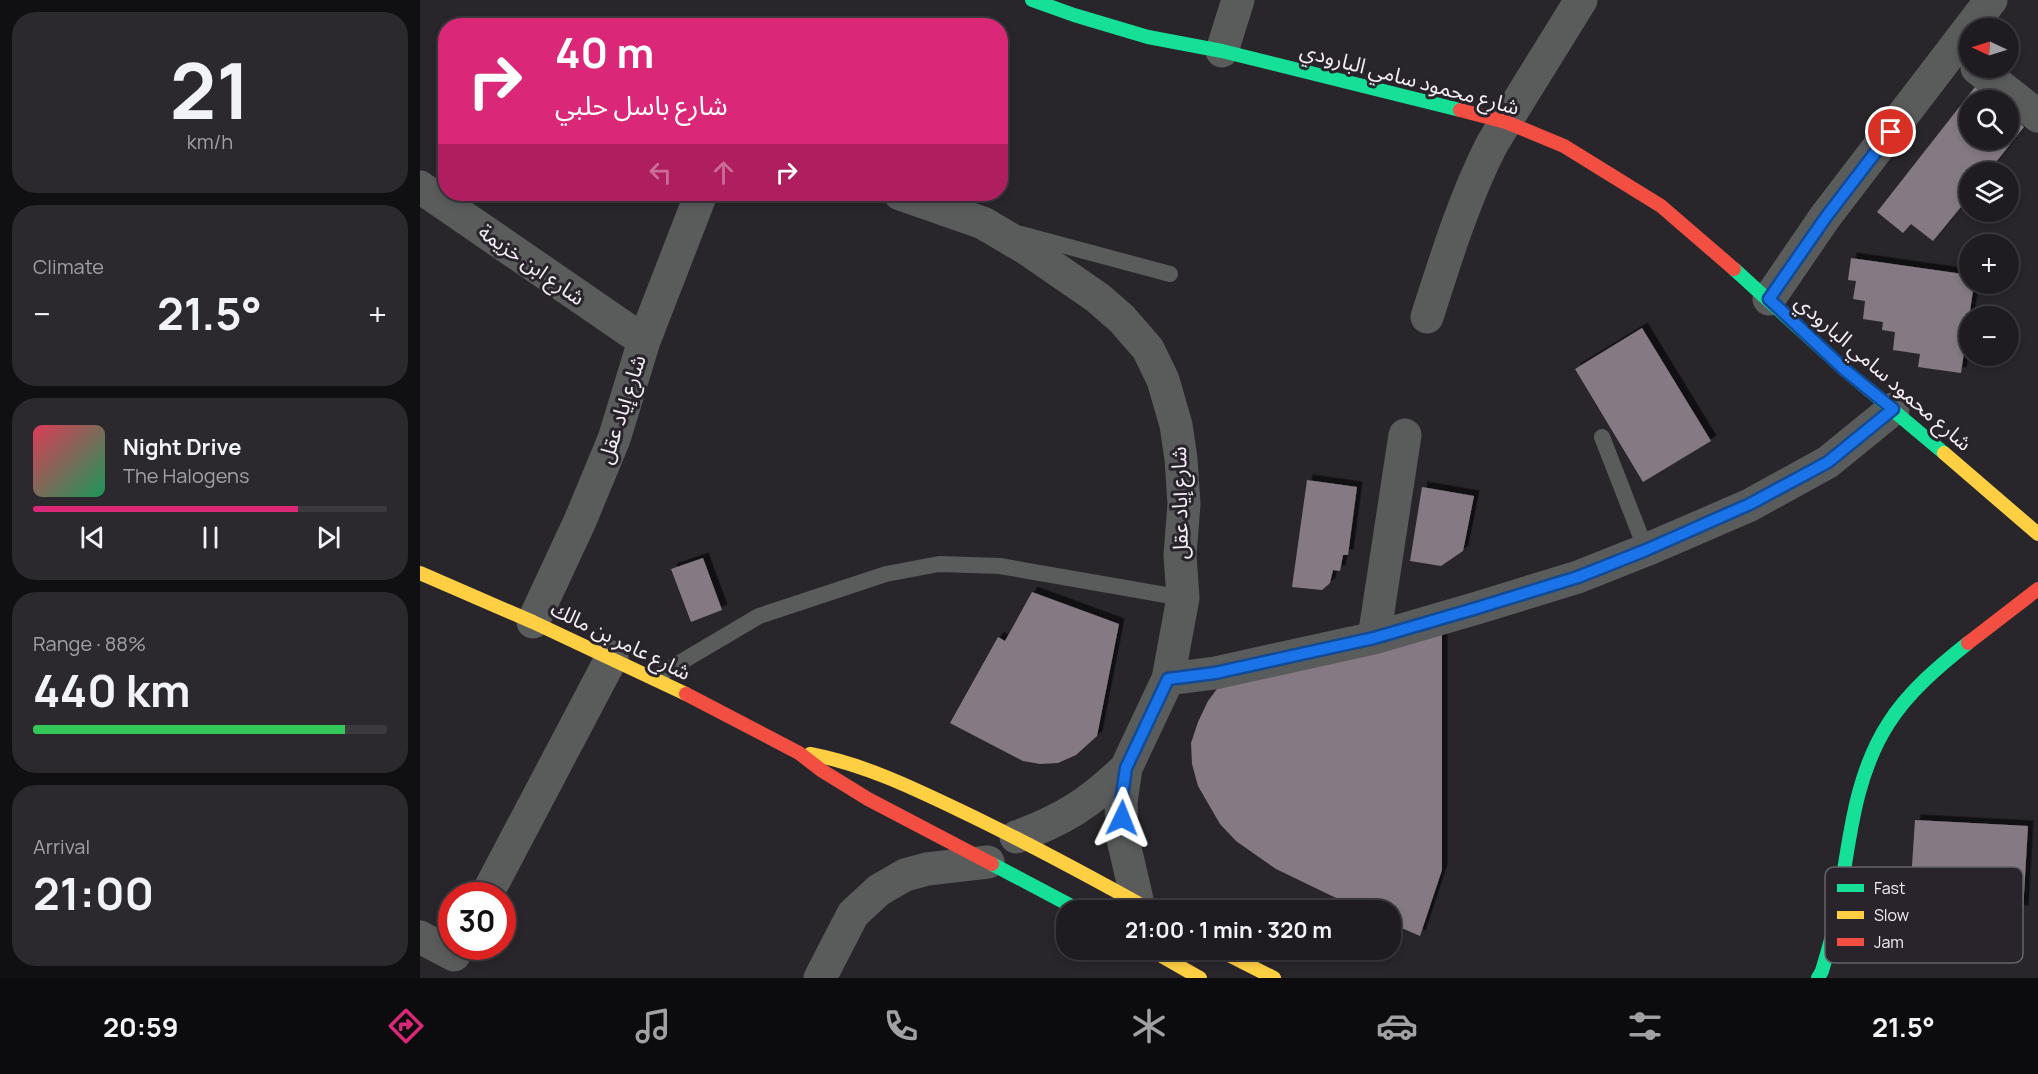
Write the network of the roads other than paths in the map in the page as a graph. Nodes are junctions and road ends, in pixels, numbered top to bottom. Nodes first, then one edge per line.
1 (1032, 0) edge
2 (1238, 0) edge
3 (1581, 0) edge
4 (1991, 0) edge
5 (1983, 18) edge
6 (1222, 51) junction
7 (1959, 67) edge
8 (1990, 78) edge
9 (2038, 116) edge
10 (1506, 122) junction
11 (420, 187) edge
12 (438, 199) edge
13 (440, 201) edge
14 (698, 201) edge
15 (920, 201) edge
16 (983, 223) junction
17 (1170, 274) dead end
18 (1769, 299) junction
19 (1427, 317) dead end
20 (644, 341) junction
21 (1893, 409) junction
22 (1405, 435) dead end
23 (1602, 438) dead end
24 (2038, 534) edge
25 (1646, 550) junction
26 (420, 573) edge
27 (2038, 589) edge
28 (1183, 598) junction
29 (533, 622) junction
30 (1374, 638) junction
31 (612, 657) junction
32 (654, 678) junction
33 (1168, 679) junction
34 (799, 753) junction
35 (1126, 768) junction
36 (1016, 837) junction
37 (988, 862) junction
38 (1845, 867) edge
39 (493, 882) edge
40 (1060, 900) edge
41 (1131, 900) edge
42 (1142, 900) edge
43 (420, 937) edge
44 (438, 950) edge
45 (1168, 960) edge
46 (1239, 960) edge
47 (1825, 961) edge
48 (1821, 976) edge
49 (820, 978) edge
50 (1200, 978) edge
51 (1274, 978) edge

1 - 6 street, شارع محمود سامي البارودي
2 - 6 street
3 - 10 street
4 - 5 street
6 - 10 street, شارع محمود سامي البارودي
7 - 18 street
8 - 9 street
10 - 18 street, شارع محمود سامي البارودي
10 - 19 street
11 - 12 street, شارع ابن خزيمة
13 - 20 street, شارع ابن خزيمة
14 - 20 street, شارع إياد عقل
15 - 16 street, شارع إياد عقل
16 - 17 lane
16 - 28 street, شارع إياد عقل
18 - 21 street, شارع محمود سامي البارودي
20 - 29 street, شارع إياد عقل
21 - 24 street, شارع محمود سامي البارودي
21 - 25 street
22 - 30 street
23 - 25 lane
25 - 30 street
26 - 29 street, شارع عامر بن مالك
27 - 38 street
28 - 32 lane
28 - 33 street, شارع إياد عقل
29 - 31 street, شارع عامر بن مالك
30 - 33 street
31 - 32 street, شارع عامر بن مالك
31 - 39 street
32 - 34 street, شارع عامر بن مالك
33 - 35 street, شارع إياد عقل
34 - 36 street, شارع عامر بن مالك
34 - 37 street, شارع عامر بن مالك
35 - 36 street, شارع إياد عقل
35 - 42 street, شارع إياد عقل
36 - 41 street, شارع عامر بن مالك
37 - 40 street, شارع عامر بن مالك
37 - 49 street
43 - 44 street
45 - 50 street
46 - 51 street
47 - 48 street

